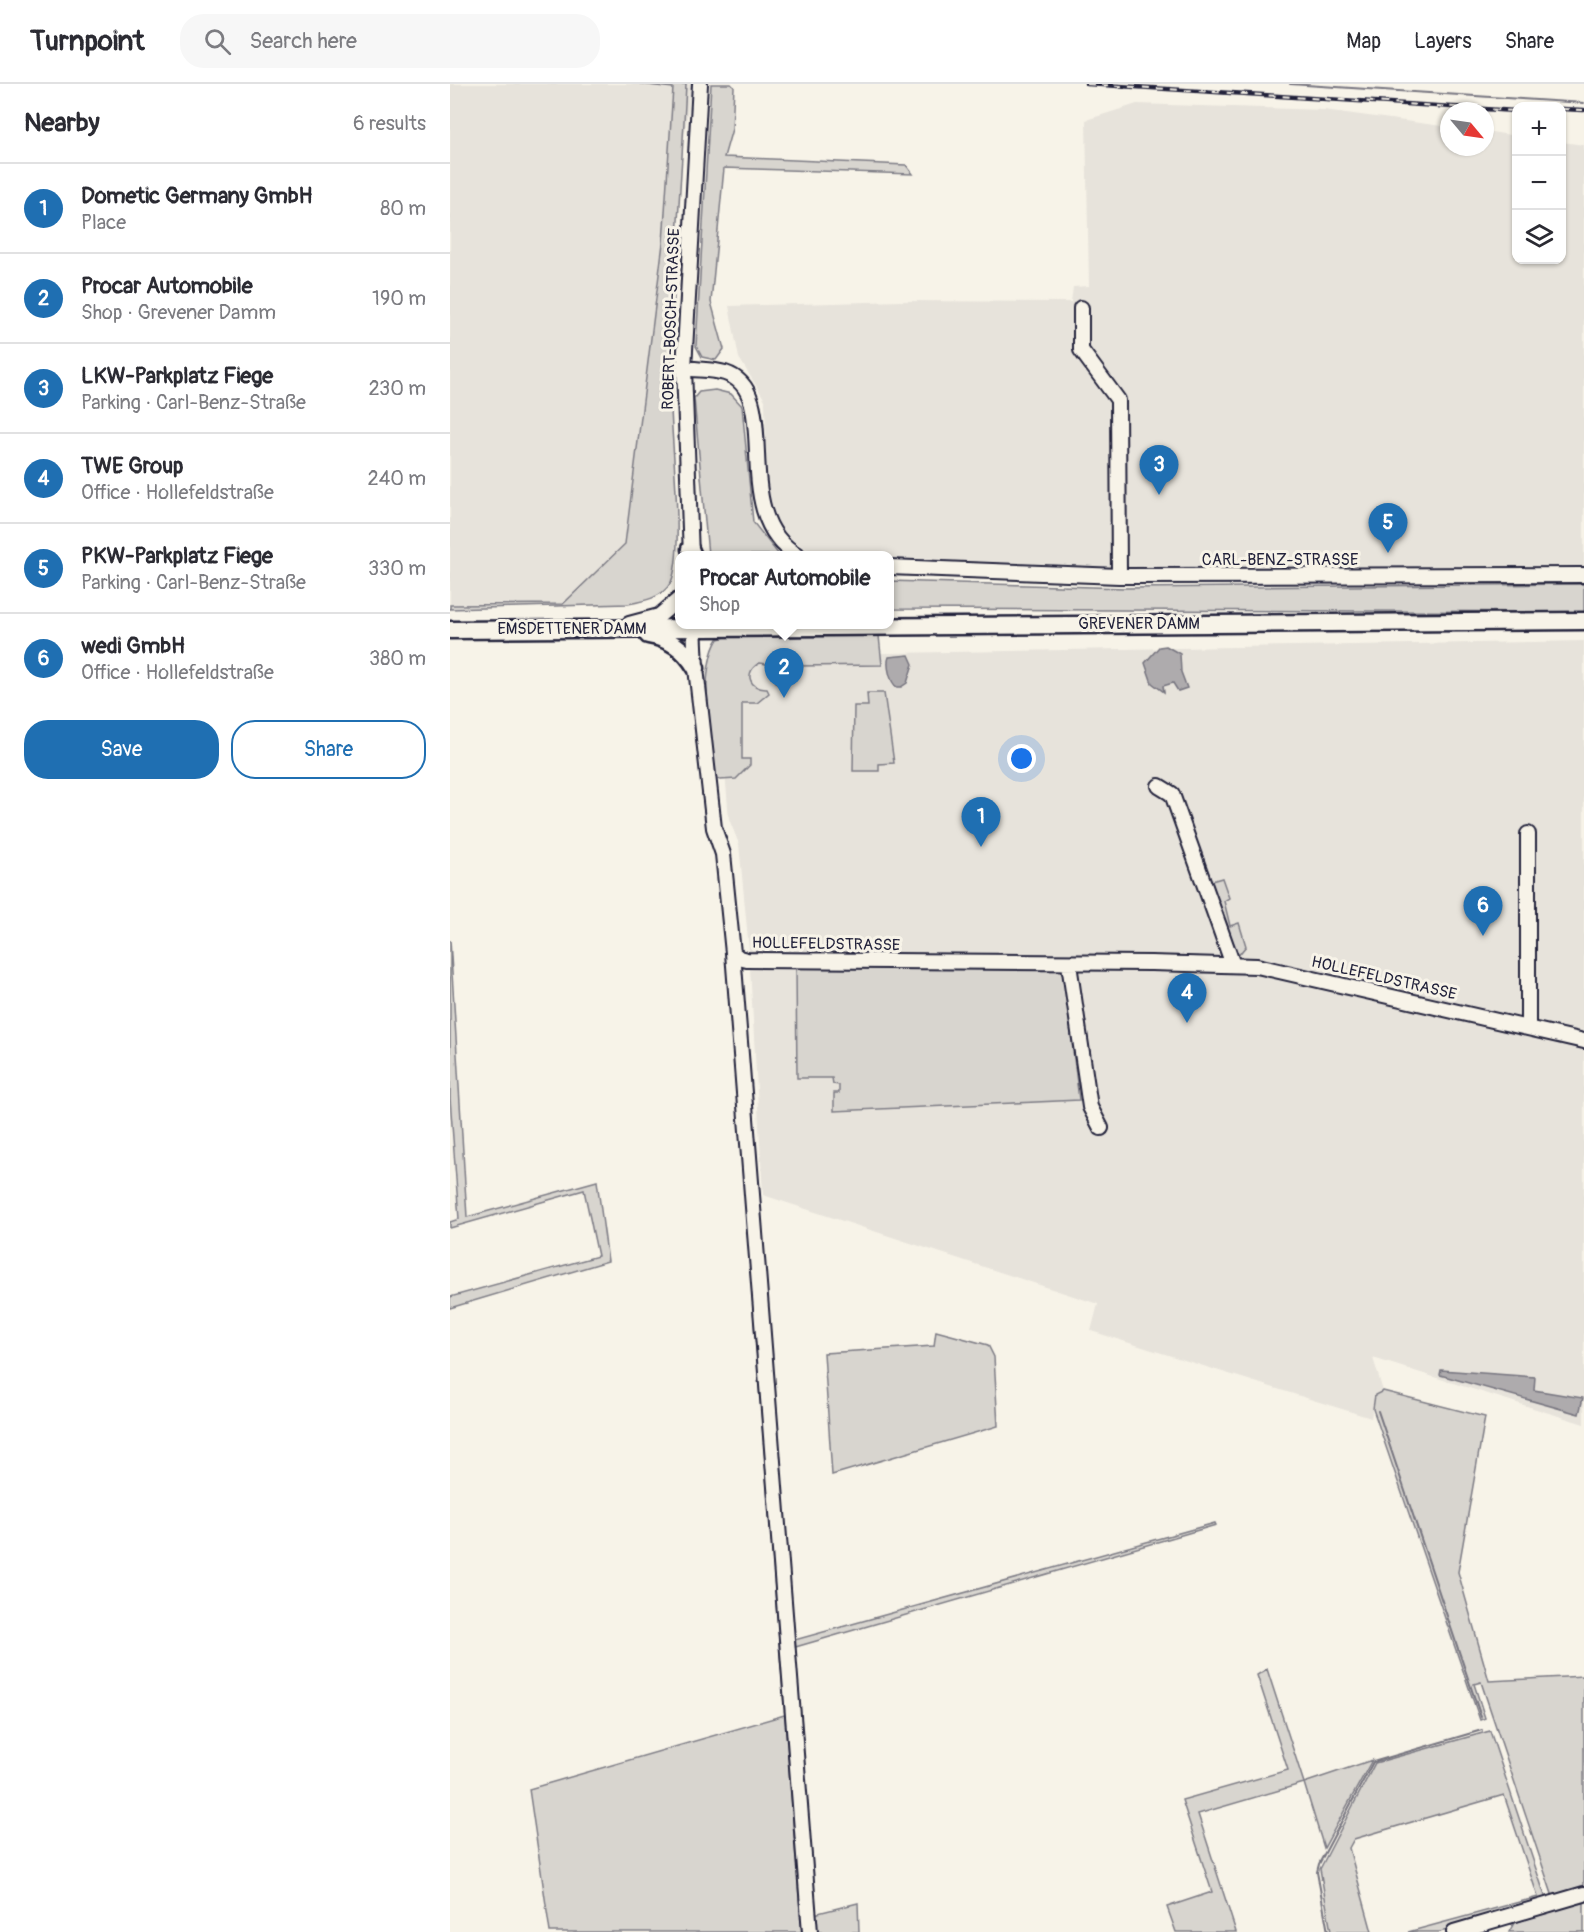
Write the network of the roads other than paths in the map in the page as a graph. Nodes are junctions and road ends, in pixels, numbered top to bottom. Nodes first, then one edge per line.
1 (700, 89) edge
2 (1081, 308) dead end
3 (684, 368) junction
4 (691, 551) edge
5 (794, 551) edge
6 (894, 567) edge
7 (1584, 575) edge
8 (1119, 576) junction
9 (675, 603) edge
10 (1584, 621) edge
11 (894, 625) edge
12 (675, 626) edge
13 (599, 628) junction
14 (694, 629) edge
15 (450, 630) edge
16 (696, 668) junction
17 (1159, 786) dead end
18 (1528, 834) dead end
19 (733, 952) junction
20 (1069, 964) junction
21 (1233, 964) junction
22 (1528, 1028) junction
23 (1584, 1041) edge
24 (1101, 1128) dead end
25 (1584, 1894) edge
26 (1490, 1927) edge
27 (810, 1932) edge
28 (1454, 1932) edge

1 - 3 street, ROBERT-BOSCH-STRASSE
2 - 8 street
3 - 4 street, ROBERT-BOSCH-STRASSE
3 - 5 street
6 - 8 street, CARL-BENZ-STRASSE
7 - 8 street, CARL-BENZ-STRASSE
9 - 13 street
10 - 11 main road, GREVENER DAMM
12 - 13 main road, EMSDETTENER DAMM
13 - 15 main road, EMSDETTENER DAMM
13 - 16 main road
14 - 16 street, HOLLEFELDSTRASSE
16 - 19 street, HOLLEFELDSTRASSE
17 - 21 street
18 - 22 street
19 - 20 street, HOLLEFELDSTRASSE
19 - 27 street
20 - 21 street, HOLLEFELDSTRASSE
20 - 24 street
21 - 22 street, HOLLEFELDSTRASSE
22 - 23 street, HOLLEFELDSTRASSE
25 - 26 street
26 - 28 street

